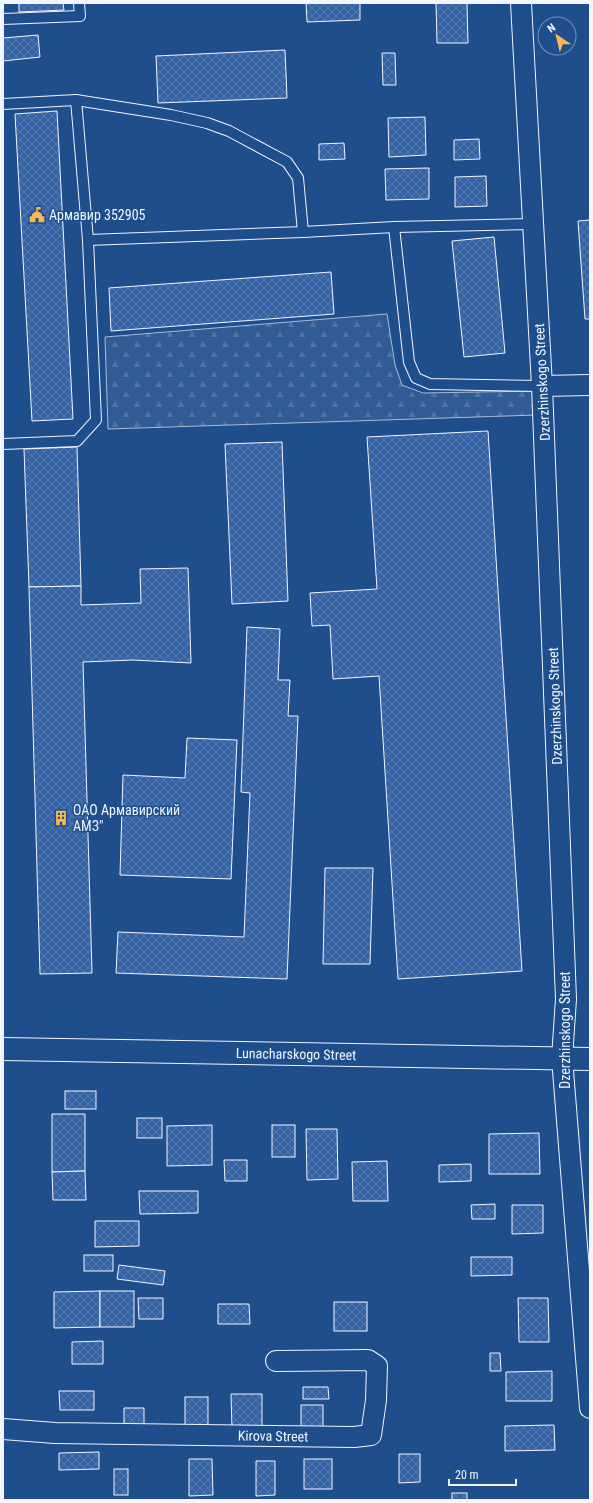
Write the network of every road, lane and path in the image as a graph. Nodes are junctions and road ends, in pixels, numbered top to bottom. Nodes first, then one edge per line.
1 (79, 3) edge
2 (521, 3) edge
3 (3, 19) edge
4 (76, 100) junction
5 (3, 104) edge
6 (534, 224) junction
7 (394, 227) junction
8 (303, 232) junction
9 (88, 240) junction
10 (590, 385) edge
11 (542, 386) junction
12 (3, 444) edge
13 (3, 1049) edge
14 (562, 1058) junction
15 (590, 1059) edge
16 (276, 1361) dead end
17 (590, 1408) edge
18 (3, 1429) edge

1 - 3 lane
2 - 6 street, Dzerzhinskogo Street
4 - 5 lane
4 - 8 lane
4 - 9 lane
6 - 7 lane
6 - 11 street, Dzerzhinskogo Street
7 - 8 lane
7 - 11 lane
8 - 9 lane
9 - 12 lane
10 - 11 street
11 - 14 street, Dzerzhinskogo Street
13 - 14 street, Lunacharskogo Street
14 - 15 street, Lunacharskogo Street
14 - 17 street, Dzerzhinskogo Street
16 - 18 street, Kirova Street

